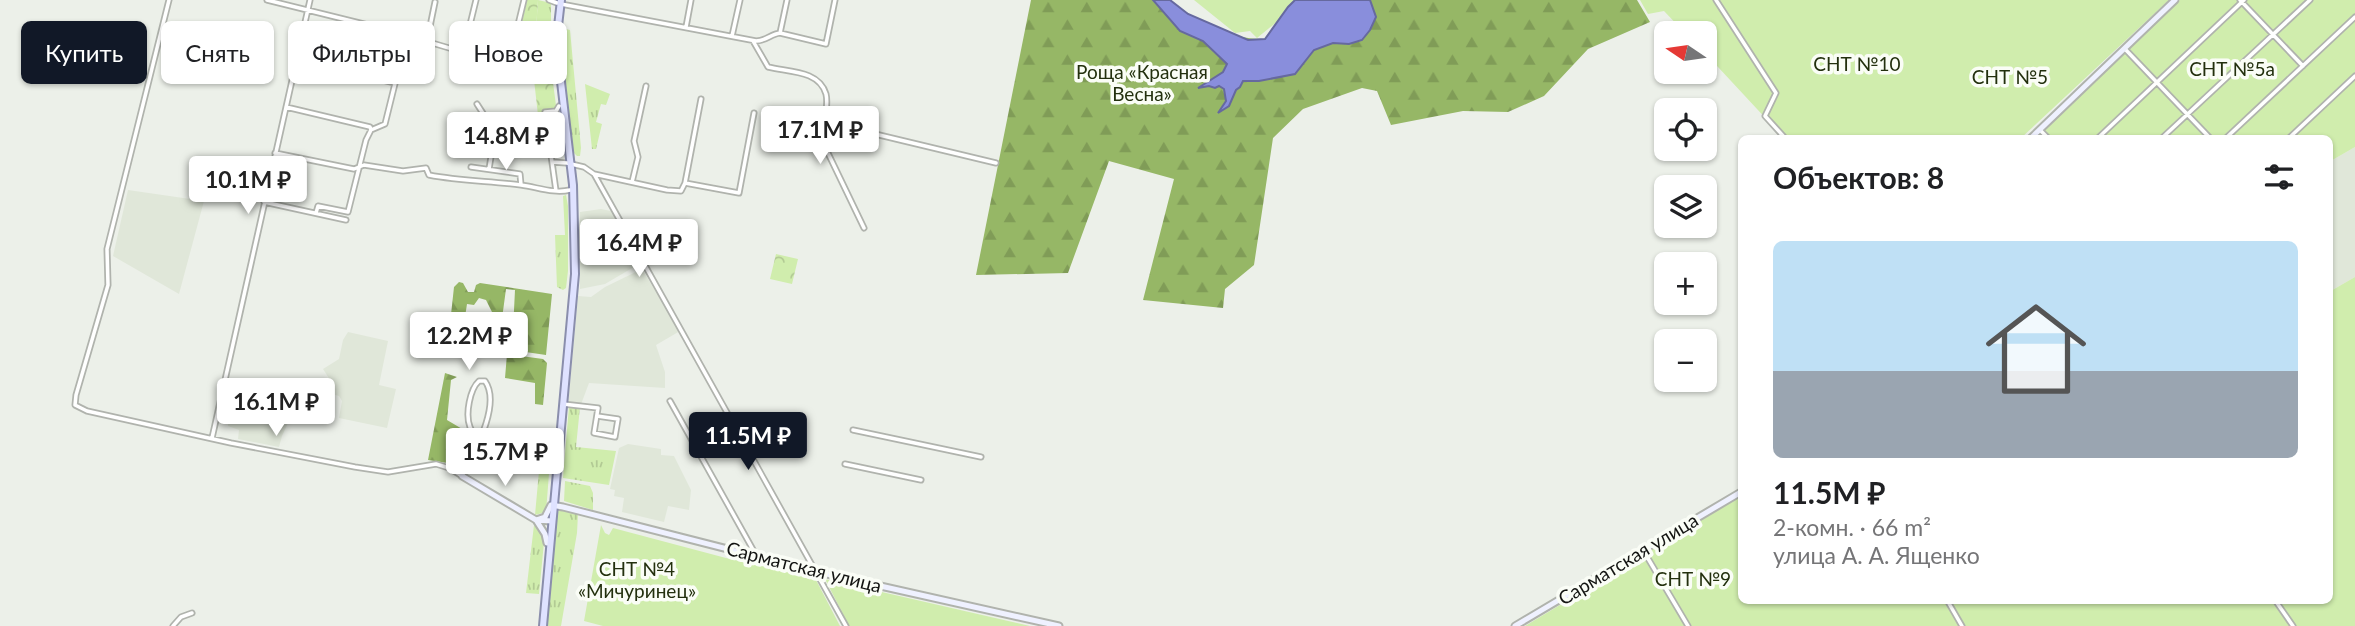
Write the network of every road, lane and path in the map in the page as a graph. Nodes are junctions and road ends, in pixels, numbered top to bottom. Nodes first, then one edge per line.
1 (169, 0) edge
2 (267, 0) edge
3 (310, 0) edge
4 (477, 0) edge
5 (524, 0) edge
6 (549, 0) edge
7 (691, 0) edge
8 (740, 0) edge
9 (787, 0) edge
10 (835, 0) edge
11 (1716, 0) edge
12 (2175, 0) edge
13 (2309, 0) edge
14 (2242, 1) edge
15 (435, 2) dead end
16 (559, 2) edge
17 (308, 10) junction
18 (2355, 17) edge
19 (306, 21) edge
20 (350, 21) edge
21 (431, 21) edge
22 (471, 21) edge
23 (519, 21) edge
24 (556, 21) edge
25 (686, 27) junction
26 (780, 33) junction
27 (2273, 34) junction
28 (732, 36) junction
29 (754, 41) junction
30 (2125, 49) junction
31 (2303, 66) junction
32 (2355, 76) edge
33 (2157, 82) junction
34 (291, 84) edge
35 (395, 84) edge
36 (556, 84) edge
37 (646, 86) dead end
38 (702, 99) dead end
39 (477, 104) dead end
40 (559, 106) junction
41 (286, 107) junction
42 (754, 113) dead end
43 (2188, 114) junction
44 (825, 122) junction
45 (371, 130) junction
46 (2040, 130) junction
47 (1782, 135) edge
48 (2034, 135) edge
49 (2045, 135) edge
50 (2101, 135) edge
51 (2165, 135) edge
52 (2207, 135) edge
53 (2229, 135) edge
54 (2293, 135) edge
55 (275, 153) junction
56 (552, 162) junction
57 (569, 163) junction
58 (996, 163) dead end
59 (471, 167) dead end
60 (359, 168) junction
61 (489, 169) junction
62 (594, 174) junction
63 (632, 182) junction
64 (685, 183) junction
65 (521, 185) junction
66 (570, 190) junction
67 (556, 191) junction
68 (264, 202) junction
69 (316, 212) junction
70 (346, 220) dead end
71 (864, 228) dead end
72 (571, 293) junction
73 (670, 401) dead end
74 (564, 404) junction
75 (597, 416) junction
76 (853, 430) dead end
77 (212, 439) junction
78 (479, 442) junction
79 (981, 457) dead end
80 (845, 464) dead end
81 (462, 476) junction
82 (921, 480) dead end
83 (1738, 494) edge
84 (552, 505) junction
85 (536, 520) junction
86 (551, 521) junction
87 (547, 544) junction
88 (1643, 550) junction
89 (757, 557) junction
90 (818, 572) junction
91 (1949, 604) edge
92 (2278, 604) edge
93 (192, 613) dead end
94 (173, 626) edge
95 (541, 626) edge
96 (846, 626) edge
97 (1059, 626) edge
98 (1515, 626) edge
99 (1688, 626) edge
100 (1962, 626) edge
101 (2293, 626) edge

1 - 77 street
2 - 17 street
3 - 17 street
4 - 22 street
5 - 23 street
6 - 16 street
7 - 25 street
8 - 28 street
9 - 26 street
10 - 26 street
11 - 47 street
12 - 30 main road
13 - 27 street
14 - 27 street
14 - 33 street
15 - 21 street
16 - 24 main road
16 - 25 street
16 - 57 main road
17 - 19 street
17 - 20 street
18 - 31 street
25 - 28 street
26 - 29 street
27 - 31 street
27 - 43 street
28 - 29 street
29 - 44 street
30 - 33 street
30 - 46 main road
31 - 53 street
32 - 54 street
33 - 43 street
33 - 50 street
34 - 41 street
35 - 45 street
36 - 40 main road
37 - 63 street
38 - 64 street
39 - 61 street
40 - 56 street
40 - 57 main road
41 - 45 street
41 - 55 street
42 - 64 street
43 - 51 street
43 - 52 street
44 - 58 street
44 - 71 street
45 - 60 street
46 - 48 main road
46 - 49 street
55 - 60 street
55 - 68 street
56 - 57 street
56 - 67 street
57 - 62 street
57 - 66 main road
57 - 72 main road
59 - 61 street
60 - 65 street
60 - 69 street
61 - 65 street
62 - 63 street
62 - 90 street
63 - 64 street
65 - 67 street
66 - 67 street
66 - 72 main road
68 - 69 street
68 - 77 street
69 - 70 street
72 - 74 main road
72 - 84 main road
73 - 89 street
74 - 75 street
74 - 84 main road
75 - 75 street
76 - 79 street
77 - 81 street
78 - 78 street
78 - 81 street
80 - 82 street
81 - 85 main road
83 - 88 main road, Сарматская улица
84 - 85 main road
84 - 86 main road
84 - 89 main road, Сарматская улица
85 - 86 main road
85 - 87 main road
86 - 87 main road
86 - 95 main road
87 - 95 main road
88 - 98 main road, Сарматская улица
88 - 99 street
89 - 90 main road, Сарматская улица
90 - 96 street
90 - 97 main road, Сарматская улица
91 - 100 street
92 - 101 street
93 - 94 street

